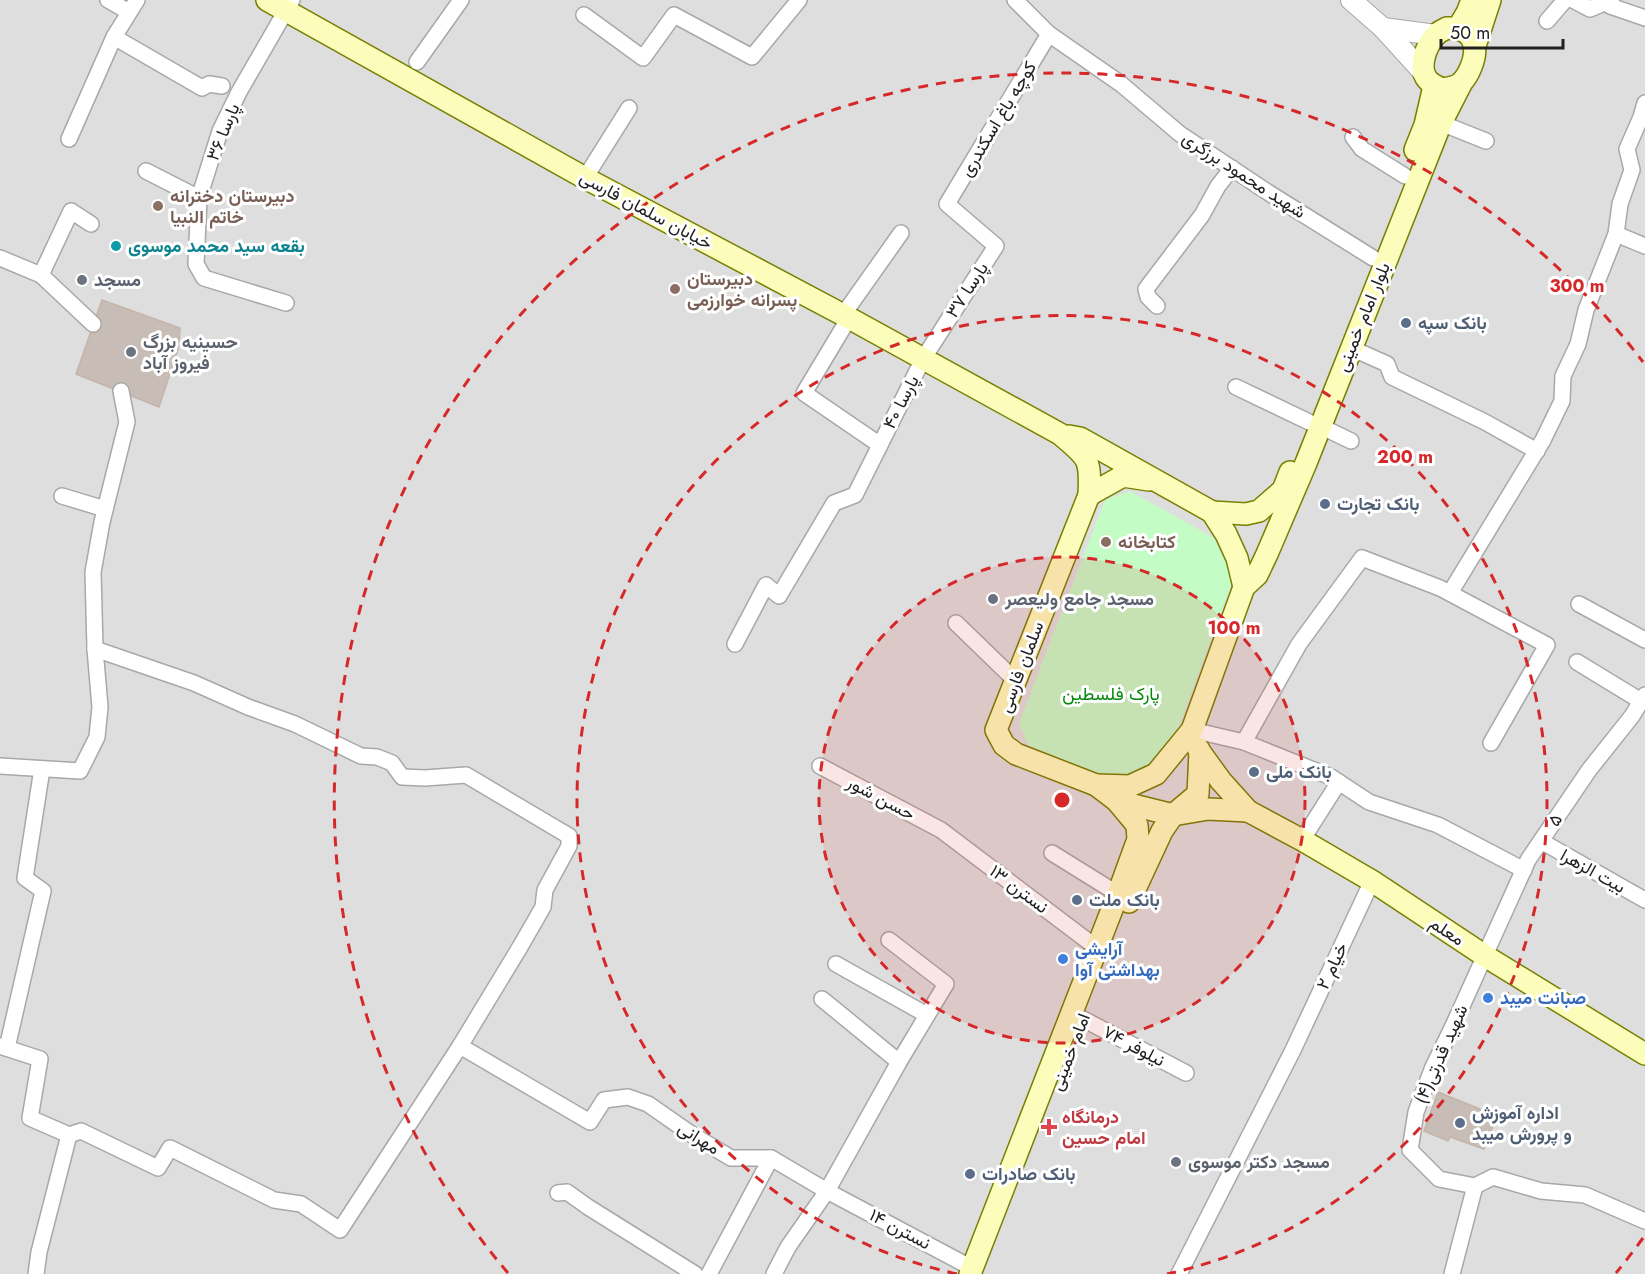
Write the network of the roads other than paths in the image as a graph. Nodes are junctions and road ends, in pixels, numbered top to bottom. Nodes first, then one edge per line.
1 (108, 0) edge
2 (267, 0) edge
3 (461, 0) edge
4 (800, 0) edge
5 (1015, 0) edge
6 (1351, 0) edge
7 (1472, 0) edge
8 (1490, 0) edge
9 (1565, 0) edge
10 (1573, 0) edge
11 (1611, 0) edge
12 (289, 5) edge
13 (133, 6) edge
14 (584, 15) dead end
15 (1645, 18) edge
16 (1547, 21) dead end
17 (1383, 28) junction
18 (1458, 28) junction
19 (1049, 34) junction
20 (1436, 35) junction
21 (114, 37) junction
22 (1475, 46) junction
23 (417, 62) dead end
24 (1429, 79) junction
25 (1462, 82) junction
26 (222, 86) dead end
27 (1645, 103) edge
28 (629, 108) dead end
29 (1441, 123) junction
30 (1353, 137) dead end
31 (69, 139) dead end
32 (1486, 141) dead end
33 (1232, 168) junction
34 (146, 171) dead end
35 (1405, 176) junction
36 (585, 178) junction
37 (199, 198) junction
38 (947, 204) joint
39 (91, 224) dead end
40 (901, 232) dead end
41 (1616, 234) junction
42 (1645, 246) edge
43 (0, 258) edge
44 (1373, 258) junction
45 (41, 275) junction
46 (286, 303) dead end
47 (1157, 306) dead end
48 (846, 317) junction
49 (93, 324) dead end
50 (1351, 348) junction
51 (923, 359) junction
52 (1236, 387) dead end
53 (121, 391) dead end
54 (1315, 424) junction
55 (1060, 434) junction
56 (1351, 441) dead end
57 (880, 445) junction
58 (1536, 451) junction
59 (1159, 482) junction
60 (1089, 495) junction
61 (62, 496) dead end
62 (105, 509) junction
63 (1212, 512) junction
64 (1244, 587) junction
65 (1450, 593) junction
66 (1579, 604) dead end
67 (956, 623) dead end
68 (1645, 640) edge
69 (735, 644) dead end
70 (95, 649) junction
71 (1577, 662) dead end
72 (1016, 681) junction
73 (1643, 698) edge
74 (1638, 719) edge
75 (1192, 730) junction
76 (1244, 742) junction
77 (1491, 743) dead end
78 (1200, 752) junction
79 (0, 766) edge
80 (820, 766) dead end
81 (42, 770) junction
82 (1339, 782) junction
83 (1096, 785) junction
84 (1117, 801) junction
85 (1248, 811) junction
86 (1167, 823) junction
87 (941, 831) joint
88 (1302, 840) junction
89 (1541, 841) junction
90 (1052, 853) dead end
91 (1524, 870) junction
92 (1372, 881) junction
93 (1118, 894) junction
94 (1645, 900) edge
95 (889, 940) dead end
96 (1097, 948) junction
97 (1485, 956) junction
98 (837, 964) dead end
99 (822, 999) dead end
100 (927, 1015) junction
101 (1083, 1019) junction
102 (460, 1046) junction
103 (4, 1047) edge
104 (1645, 1054) edge
105 (899, 1062) junction
106 (1185, 1073) dead end
107 (69, 1135) junction
108 (771, 1158) junction
109 (1475, 1186) junction
110 (827, 1191) junction
111 (558, 1193) dead end
112 (1645, 1221) edge
113 (975, 1272) edge
114 (1454, 1273) edge
115 (36, 1274) edge
116 (695, 1274) edge
117 (709, 1274) edge
118 (774, 1274) edge
119 (1179, 1274) edge

1 - 13 street
2 - 12 main road, خیابان سلمان فارسی
3 - 23 street
4 - 14 street
5 - 19 street, شهید محمود برزگری
6 - 17 street
7 - 18 main road
8 - 22 main road
9 - 16 street
10 - 11 street
11 - 15 street
12 - 36 main road, خیابان سلمان فارسی
12 - 37 street, پارسا ۳۶
13 - 21 street
17 - 20 street
17 - 24 street
18 - 20 main road
18 - 22 main road
19 - 33 street, شهید محمود برزگری
19 - 38 street, کوچه باغ اسکندری
20 - 24 main road
21 - 26 street
21 - 31 street
22 - 25 main road
24 - 25 main road
24 - 35 main road, بلوار امام خمینی
25 - 29 main road, بلوار امام خمینی
27 - 41 street
28 - 36 street
29 - 32 street
29 - 50 main road, بلوار امام خمینی
30 - 35 street
33 - 44 street, شهید محمود برزگری
33 - 47 street
34 - 37 street
35 - 44 main road, بلوار امام خمینی
36 - 48 main road, خیابان سلمان فارسی
37 - 46 street, پارسا ۳۶
38 - 51 street, پارسا ۳۷
39 - 45 street
40 - 48 street
41 - 42 street
41 - 58 street
43 - 45 street
44 - 54 main road, بلوار امام خمینی
45 - 49 street
48 - 51 main road, خیابان سلمان فارسی
48 - 57 street
50 - 54 main road, بلوار امام خمینی
50 - 58 street
51 - 55 main road, خیابان سلمان فارسی
51 - 57 street, پارسا ۴۰
52 - 54 street
53 - 62 street
54 - 56 street
54 - 63 main road, بلوار امام خمینی
54 - 64 main road, بلوار امام خمینی
55 - 59 main road
55 - 60 main road
57 - 69 street, پارسا ۴۰
58 - 65 street
59 - 60 main road
59 - 63 main road
60 - 72 main road, سلمان فارسی
61 - 62 street
62 - 70 street
63 - 64 main road
64 - 75 main road, بلوار امام خمینی
65 - 76 street
65 - 77 street
66 - 68 street
67 - 72 street
70 - 81 street
70 - 102 street
71 - 73 street
72 - 83 main road, سلمان فارسی
73 - 74 street, ۵
74 - 89 street, ۵
75 - 76 street
75 - 78 main road
75 - 83 main road, بلوار امام خمینی
76 - 82 street
78 - 85 main road
78 - 86 main road
79 - 81 street
80 - 87 street, حسن شور
81 - 103 street
82 - 88 street
82 - 91 street
83 - 84 main road
84 - 86 main road
84 - 93 main road, امام خمینی
85 - 86 main road
85 - 88 main road, معلم
86 - 101 main road, امام خمینی
87 - 96 street, نسترن ۱۳
88 - 92 main road, معلم
89 - 91 street, ۵
89 - 94 street, بیت الزهرا
90 - 93 street
91 - 97 street, ۵
92 - 97 main road, معلم
92 - 119 street, خیام ۲
93 - 96 main road, امام خمینی
95 - 100 street
96 - 113 main road, امام خمینی
97 - 104 main road, معلم
97 - 109 street, شهید قدرتی(۴)
98 - 100 street
99 - 105 street
100 - 105 street
101 - 106 street, نیلوفر ۷۴
101 - 113 main road, امام خمینی
102 - 107 street
102 - 108 street, مهرانی
103 - 107 street
105 - 110 street
107 - 115 street
108 - 110 street
108 - 117 street
109 - 112 street
109 - 114 street
110 - 113 street, نسترن ۱۴
110 - 118 street
111 - 116 street

